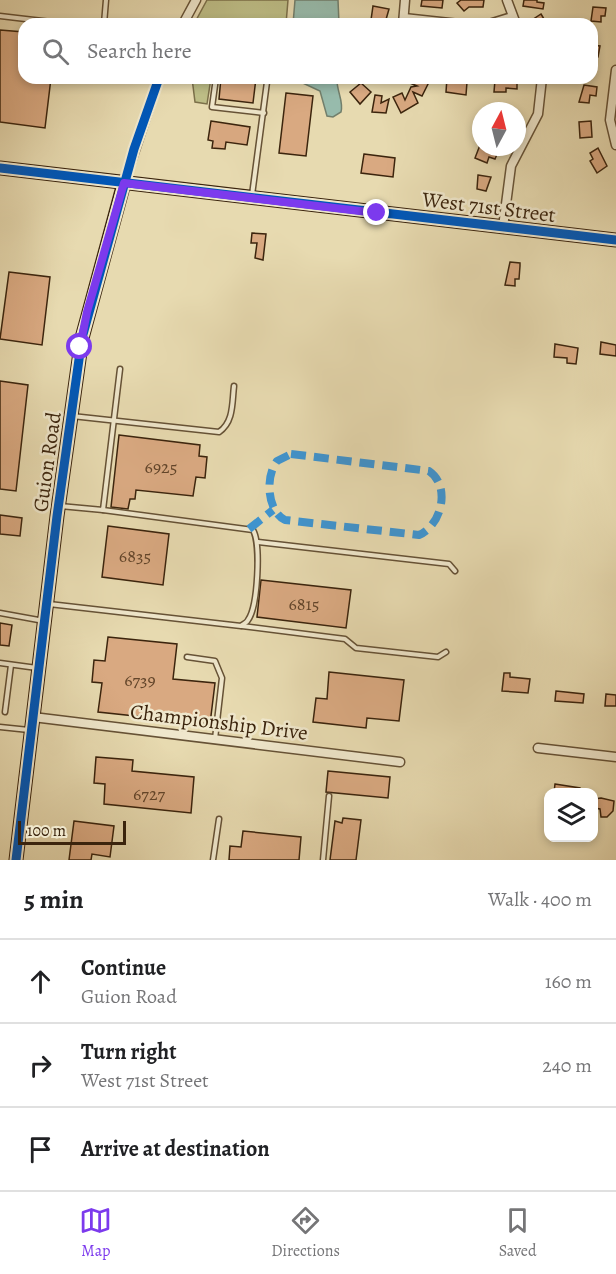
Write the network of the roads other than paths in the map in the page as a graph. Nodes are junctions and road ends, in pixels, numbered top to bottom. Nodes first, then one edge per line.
1 (106, 0) edge
2 (196, 0) edge
3 (405, 0) edge
4 (507, 0) edge
5 (0, 16) edge
6 (18, 18) edge
7 (104, 18) edge
8 (186, 18) edge
9 (403, 18) edge
10 (513, 18) edge
11 (616, 70) edge
12 (157, 84) edge
13 (215, 84) edge
14 (267, 84) edge
15 (542, 84) edge
16 (264, 113) junction
17 (616, 145) edge
18 (0, 168) edge
19 (124, 183) junction
20 (251, 198) junction
21 (503, 227) junction
22 (616, 240) edge
23 (120, 369) dead end
24 (234, 386) dead end
25 (71, 416) junction
26 (114, 421) junction
27 (60, 507) junction
28 (103, 510) junction
29 (258, 542) junction
30 (455, 571) dead end
31 (46, 604) junction
32 (0, 614) edge
33 (44, 621) junction
34 (241, 626) junction
35 (446, 652) dead end
36 (187, 657) dead end
37 (0, 663) edge
38 (11, 665) junction
39 (38, 668) junction
40 (5, 712) dead end
41 (33, 724) junction
42 (0, 727) edge
43 (215, 740) junction
44 (538, 748) dead end
45 (616, 757) edge
46 (400, 762) dead end
47 (329, 796) dead end
48 (219, 819) dead end
49 (16, 860) edge
50 (213, 860) edge
51 (323, 860) edge

1 - 7 lane
2 - 8 street
3 - 9 street
4 - 10 street
5 - 6 lane
11 - 17 street
12 - 19 street, Guion Road
13 - 16 lane
14 - 16 lane
15 - 21 street
16 - 20 lane
18 - 19 street, West 71st Street
19 - 20 street, West 71st Street
19 - 25 street, Guion Road
20 - 21 street, West 71st Street
21 - 22 street, West 71st Street
23 - 26 lane
24 - 26 lane
25 - 26 lane
25 - 27 street, Guion Road
26 - 28 lane
27 - 28 lane
27 - 31 street, Guion Road
28 - 29 lane
29 - 30 lane
29 - 34 lane
31 - 33 street, Guion Road
31 - 34 lane
32 - 33 lane
33 - 39 street, Guion Road
34 - 35 lane
36 - 43 lane
37 - 38 lane
38 - 39 lane
38 - 40 lane
39 - 41 street, Guion Road
41 - 42 lane
41 - 43 street, Championship Drive
41 - 49 street, Guion Road
43 - 46 street, Championship Drive
44 - 45 street
47 - 51 lane
48 - 50 lane

